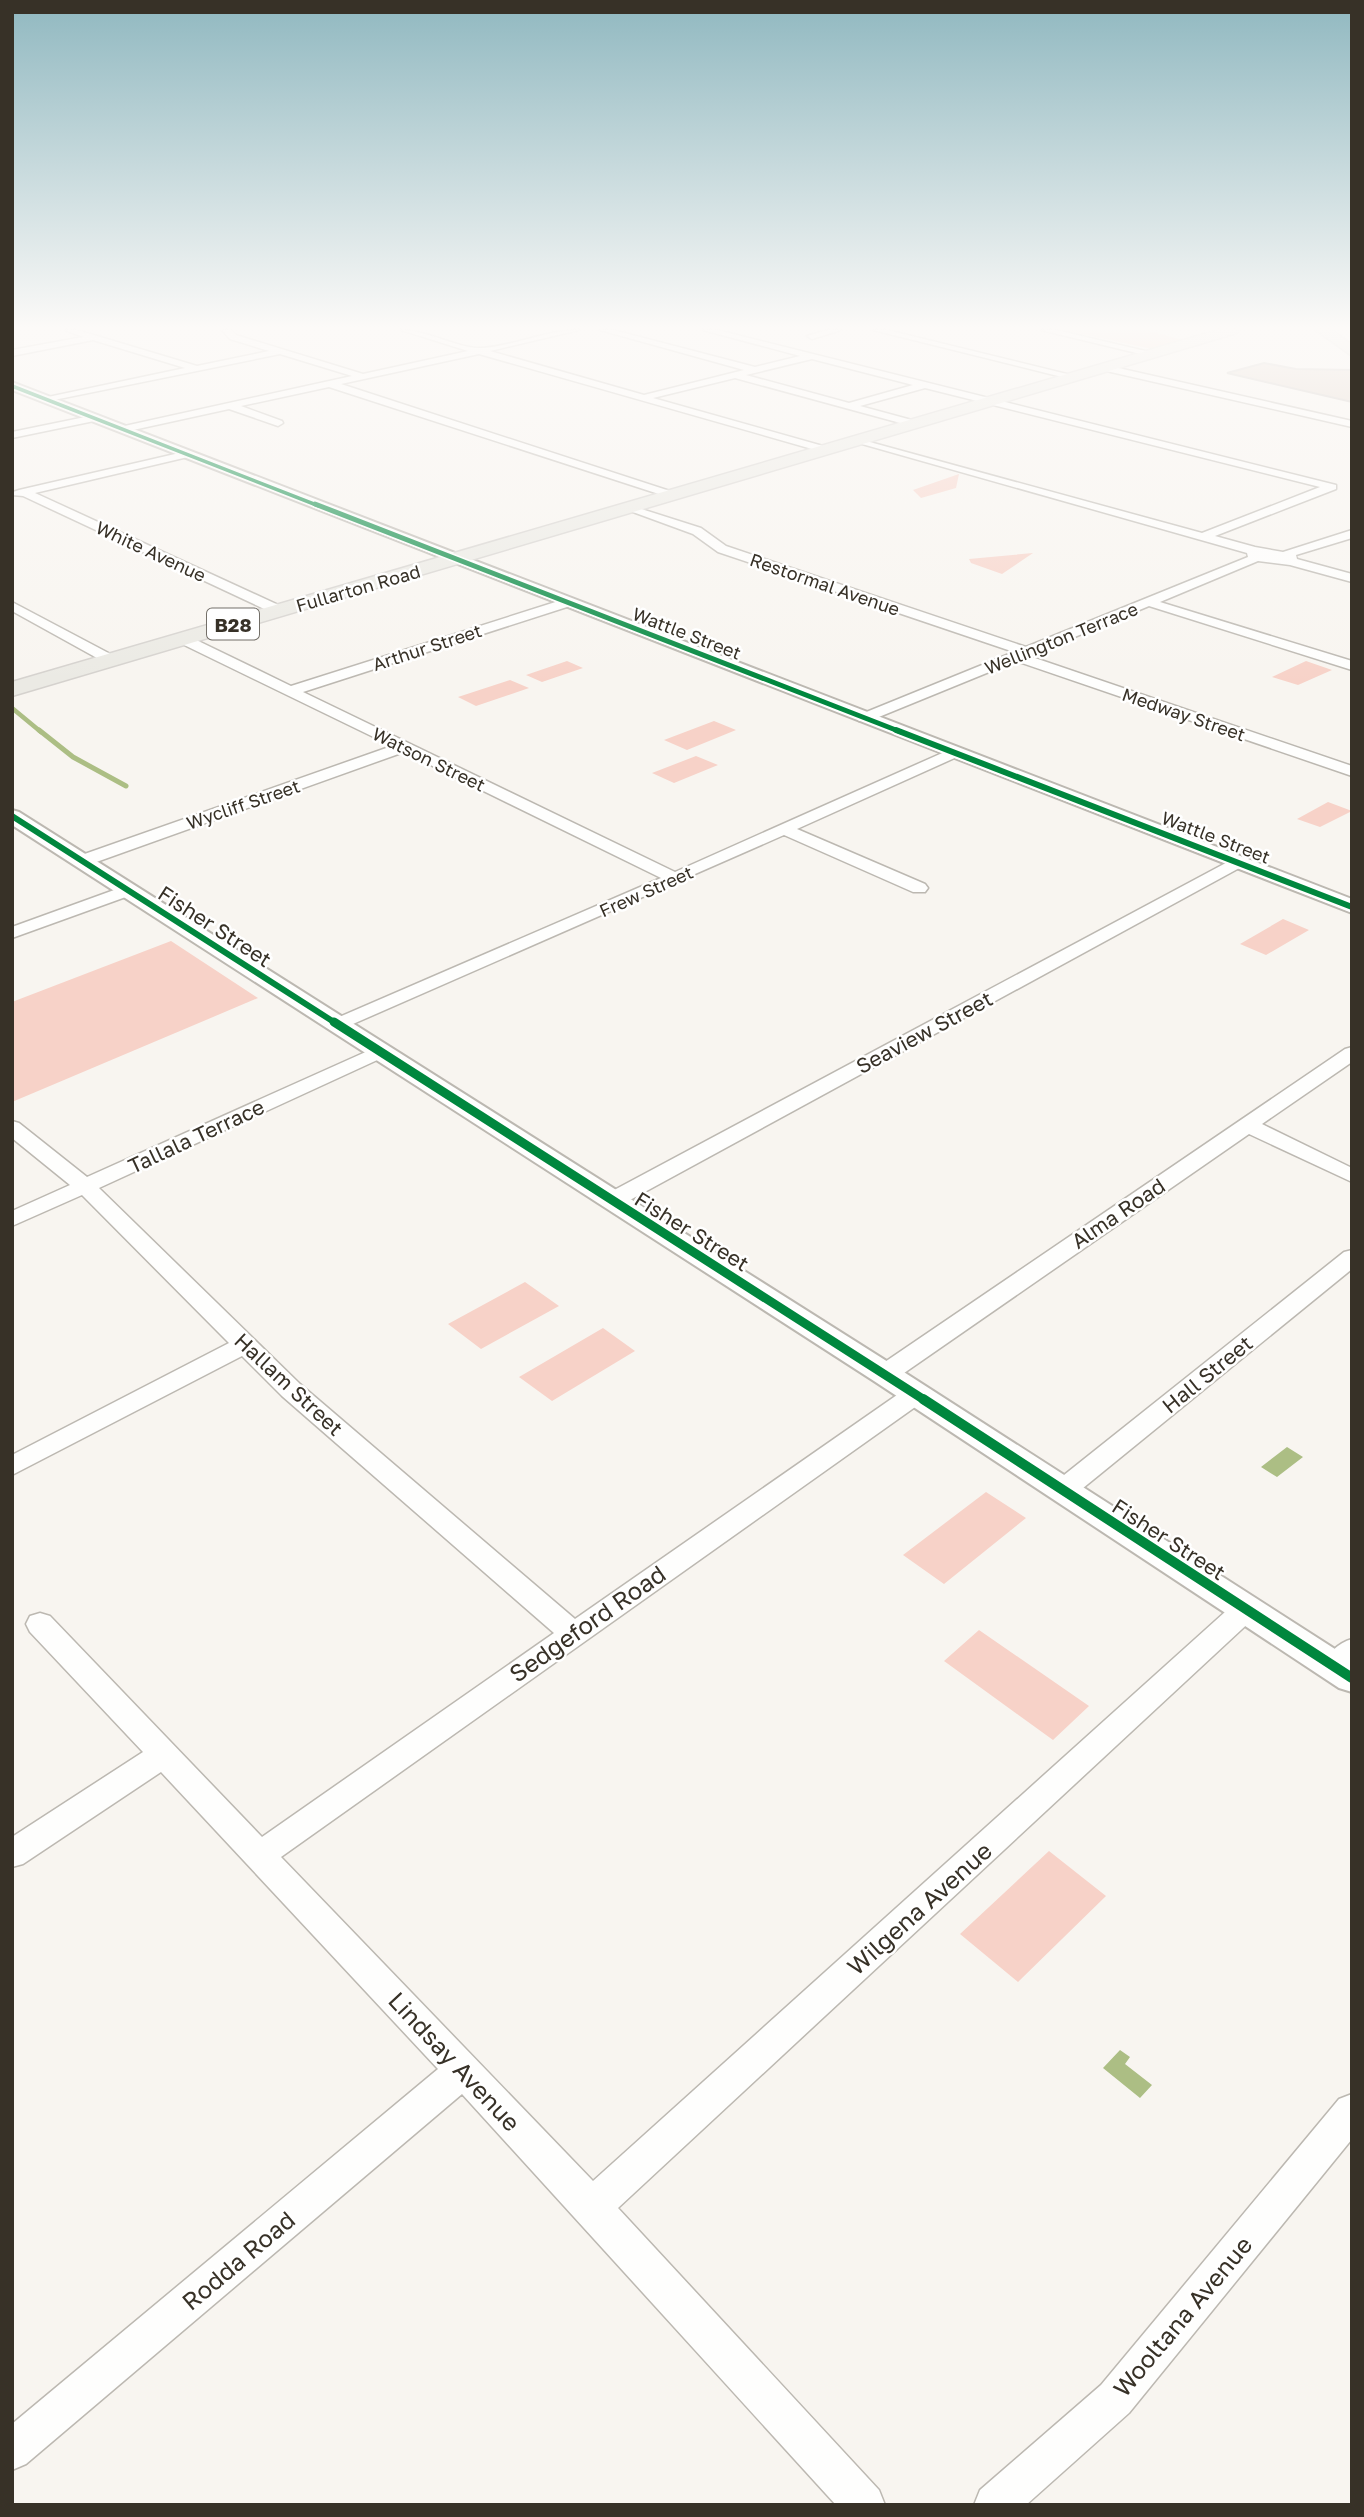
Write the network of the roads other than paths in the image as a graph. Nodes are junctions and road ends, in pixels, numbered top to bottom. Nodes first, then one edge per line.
1 (171, 447) edge
2 (526, 447) edge
3 (817, 447) edge
4 (834, 447) edge
5 (885, 447) edge
6 (1173, 447) edge
7 (826, 450) junction
8 (188, 454) junction
9 (17, 494) edge
10 (672, 495) junction
11 (628, 508) junction
12 (1352, 534) edge
13 (1202, 537) junction
14 (1256, 554) junction
15 (1287, 558) junction
16 (454, 559) junction
17 (1352, 578) edge
18 (1147, 602) junction
19 (565, 603) junction
20 (12, 606) edge
21 (280, 611) junction
22 (183, 639) junction
23 (1021, 654) junction
24 (111, 660) junction
25 (1352, 666) edge
26 (12, 689) edge
27 (290, 691) junction
28 (864, 718) junction
29 (404, 747) junction
30 (954, 753) junction
31 (1352, 771) edge
32 (12, 816) edge
33 (783, 829) junction
34 (82, 861) junction
35 (1237, 862) junction
36 (676, 878) junction
37 (919, 888) dead end
38 (128, 890) junction
39 (1352, 907) edge
40 (12, 933) edge
41 (337, 1025) junction
42 (379, 1052) junction
43 (1352, 1053) edge
44 (1247, 1125) junction
45 (12, 1127) edge
46 (1352, 1177) edge
47 (86, 1187) junction
48 (611, 1201) junction
49 (12, 1219) edge
50 (1352, 1257) edge
51 (246, 1344) junction
52 (885, 1374) junction
53 (916, 1394) junction
54 (12, 1466) edge
55 (1063, 1490) junction
56 (1245, 1610) junction
57 (40, 1624) dead end
58 (573, 1633) junction
59 (1346, 1665) edge
60 (164, 1754) junction
61 (12, 1854) edge
62 (260, 1855) junction
63 (464, 2070) junction
64 (1352, 2111) edge
65 (593, 2207) junction
66 (12, 2450) edge
67 (864, 2505) edge
68 (995, 2505) edge

1 - 8 street, Wattle Street
2 - 10 street
3 - 7 street
4 - 7 main road, Fullarton Road / B28
5 - 13 street
6 - 13 street
7 - 10 main road, Fullarton Road / B28
8 - 9 street
8 - 16 street, Wattle Street
9 - 21 street, White Avenue
10 - 11 main road, Fullarton Road / B28
11 - 16 main road, Fullarton Road / B28
11 - 23 street, Restormal Avenue
12 - 15 street
13 - 14 street
14 - 15 street
14 - 18 street, Wellington Terrace
15 - 17 street
16 - 19 street, Wattle Street
16 - 21 main road, Fullarton Road / B28
18 - 23 street, Wellington Terrace
18 - 25 street
19 - 27 street, Arthur Street
19 - 28 street, Wattle Street
20 - 24 street
21 - 22 main road, Fullarton Road / B28
22 - 24 main road, Fullarton Road / B28
22 - 27 street, Watson Street
23 - 28 street, Wellington Terrace
23 - 31 street, Medway Street
24 - 26 main road, Fullarton Road / B28
27 - 29 street, Watson Street
28 - 30 street, Wattle Street
29 - 34 street, Wycliff Street
29 - 36 street, Watson Street
30 - 33 street, Frew Street
30 - 35 street, Wattle Street
32 - 34 street, Fisher Street
33 - 36 street, Frew Street
33 - 37 street
34 - 38 street, Fisher Street
35 - 39 street, Wattle Street
35 - 48 street, Seaview Street
36 - 41 street, Frew Street
38 - 40 street
38 - 41 street, Fisher Street
41 - 42 street, Fisher Street
42 - 47 street, Tallala Terrace
42 - 48 street, Fisher Street
43 - 44 street, Alma Road
44 - 46 street
44 - 52 street, Alma Road
45 - 47 street, Hallam Street
47 - 49 street, Tallala Terrace
47 - 51 street, Hallam Street
48 - 52 street, Fisher Street
50 - 55 street, Hall Street
51 - 54 street
51 - 58 street, Hallam Street
52 - 53 street, Fisher Street
53 - 55 street, Fisher Street
53 - 58 street, Sedgeford Road
55 - 56 street, Fisher Street
56 - 59 street, Fisher Street
56 - 65 street, Wilgena Avenue
57 - 60 street, Lindsay Avenue
58 - 62 street, Sedgeford Road
60 - 61 street
60 - 62 street, Lindsay Avenue
62 - 63 street, Lindsay Avenue
63 - 65 street, Lindsay Avenue
63 - 66 street, Rodda Road
64 - 68 street, Wooltana Avenue
65 - 67 street, Lindsay Avenue

